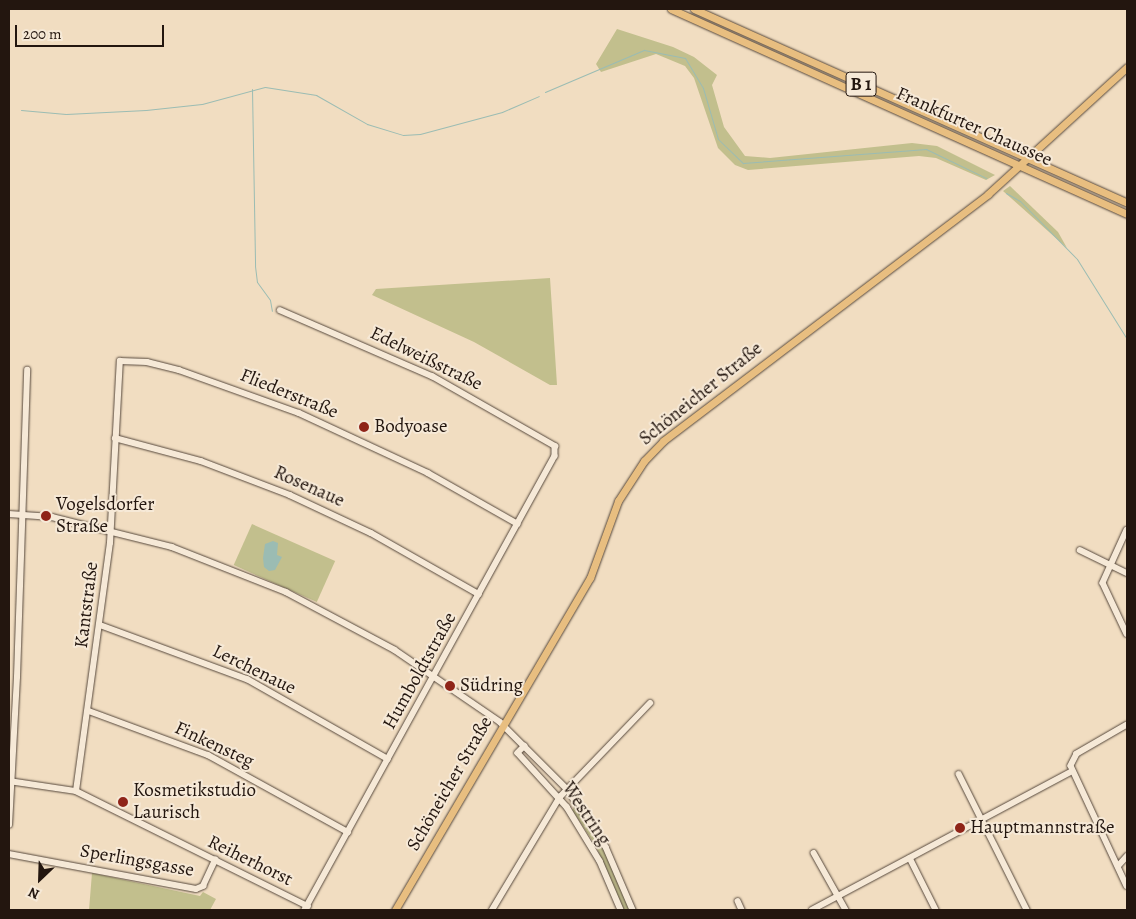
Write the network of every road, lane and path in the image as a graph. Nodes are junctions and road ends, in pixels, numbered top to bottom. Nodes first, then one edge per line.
1 (671, 9) edge
2 (694, 9) edge
3 (1127, 67) edge
4 (1028, 159) junction
5 (1021, 166) junction
6 (1127, 204) edge
7 (1127, 214) edge
8 (280, 310) dead end
9 (120, 361) joint
10 (27, 370) dead end
11 (115, 438) junction
12 (554, 445) joint
13 (9, 514) edge
14 (23, 514) junction
15 (518, 524) junction
16 (110, 530) junction
17 (1127, 530) edge
18 (1080, 550) dead end
19 (1110, 566) junction
20 (1127, 573) edge
21 (479, 594) junction
22 (100, 625) junction
23 (1127, 634) edge
24 (435, 675) junction
25 (650, 703) dead end
26 (89, 711) junction
27 (504, 725) junction
28 (1127, 725) edge
29 (525, 746) junction
30 (388, 760) junction
31 (1072, 771) junction
32 (959, 774) dead end
33 (10, 781) edge
34 (76, 790) junction
35 (567, 790) junction
36 (560, 796) junction
37 (983, 818) junction
38 (9, 825) edge
39 (348, 832) junction
40 (814, 853) dead end
41 (9, 854) edge
42 (1127, 856) edge
43 (910, 858) junction
44 (215, 860) junction
45 (1118, 866) junction
46 (1127, 886) edge
47 (838, 896) junction
48 (738, 901) dead end
49 (306, 908) edge
50 (395, 910) edge
51 (492, 910) edge
52 (621, 910) edge
53 (633, 910) edge
54 (742, 910) edge
55 (812, 910) edge
56 (846, 910) edge
57 (936, 910) edge
58 (1027, 910) edge

1 - 5 main road, Frankfurter Chaussee / B 1
2 - 4 main road, Frankfurter Chaussee / B 1
3 - 4 main road, Schöneicher Straße
4 - 5 main road, Schöneicher Straße
4 - 6 main road, Frankfurter Chaussee / B 1
5 - 7 main road, Frankfurter Chaussee / B 1
5 - 27 main road, Schöneicher Straße
8 - 12 street, Edelweißstraße
9 - 11 street, Kantstraße
9 - 15 street, Fliederstraße
10 - 14 street
11 - 16 street, Kantstraße
11 - 21 street, Rosenaue
12 - 15 street, Humboldtstraße
13 - 14 street
14 - 16 street
14 - 33 street
15 - 21 street, Humboldtstraße
16 - 22 street, Kantstraße
16 - 24 street
17 - 19 street
18 - 19 street
19 - 20 street
19 - 23 street
21 - 24 street, Humboldtstraße
22 - 26 street, Kantstraße
22 - 30 street, Lerchenaue
24 - 27 street
24 - 30 street, Humboldtstraße
25 - 35 street
26 - 34 street, Kantstraße
26 - 39 street, Finkensteg
27 - 29 street, Westring
27 - 50 main road, Schöneicher Straße
28 - 31 street
29 - 35 street, Westring
29 - 36 street, Westring
30 - 39 street, Humboldtstraße
31 - 37 street
31 - 45 street
32 - 37 street
33 - 34 street, Reiherhorst
33 - 38 street
34 - 44 street, Reiherhorst
35 - 36 street
35 - 53 street, Westring
36 - 51 street
36 - 52 street, Westring
37 - 43 street
37 - 58 street
39 - 49 street, Humboldtstraße
40 - 47 street
41 - 44 street, Sperlingsgasse
42 - 45 street
43 - 47 street
43 - 57 street
44 - 49 street, Reiherhorst
45 - 46 street
47 - 55 street
47 - 56 street
48 - 54 street

